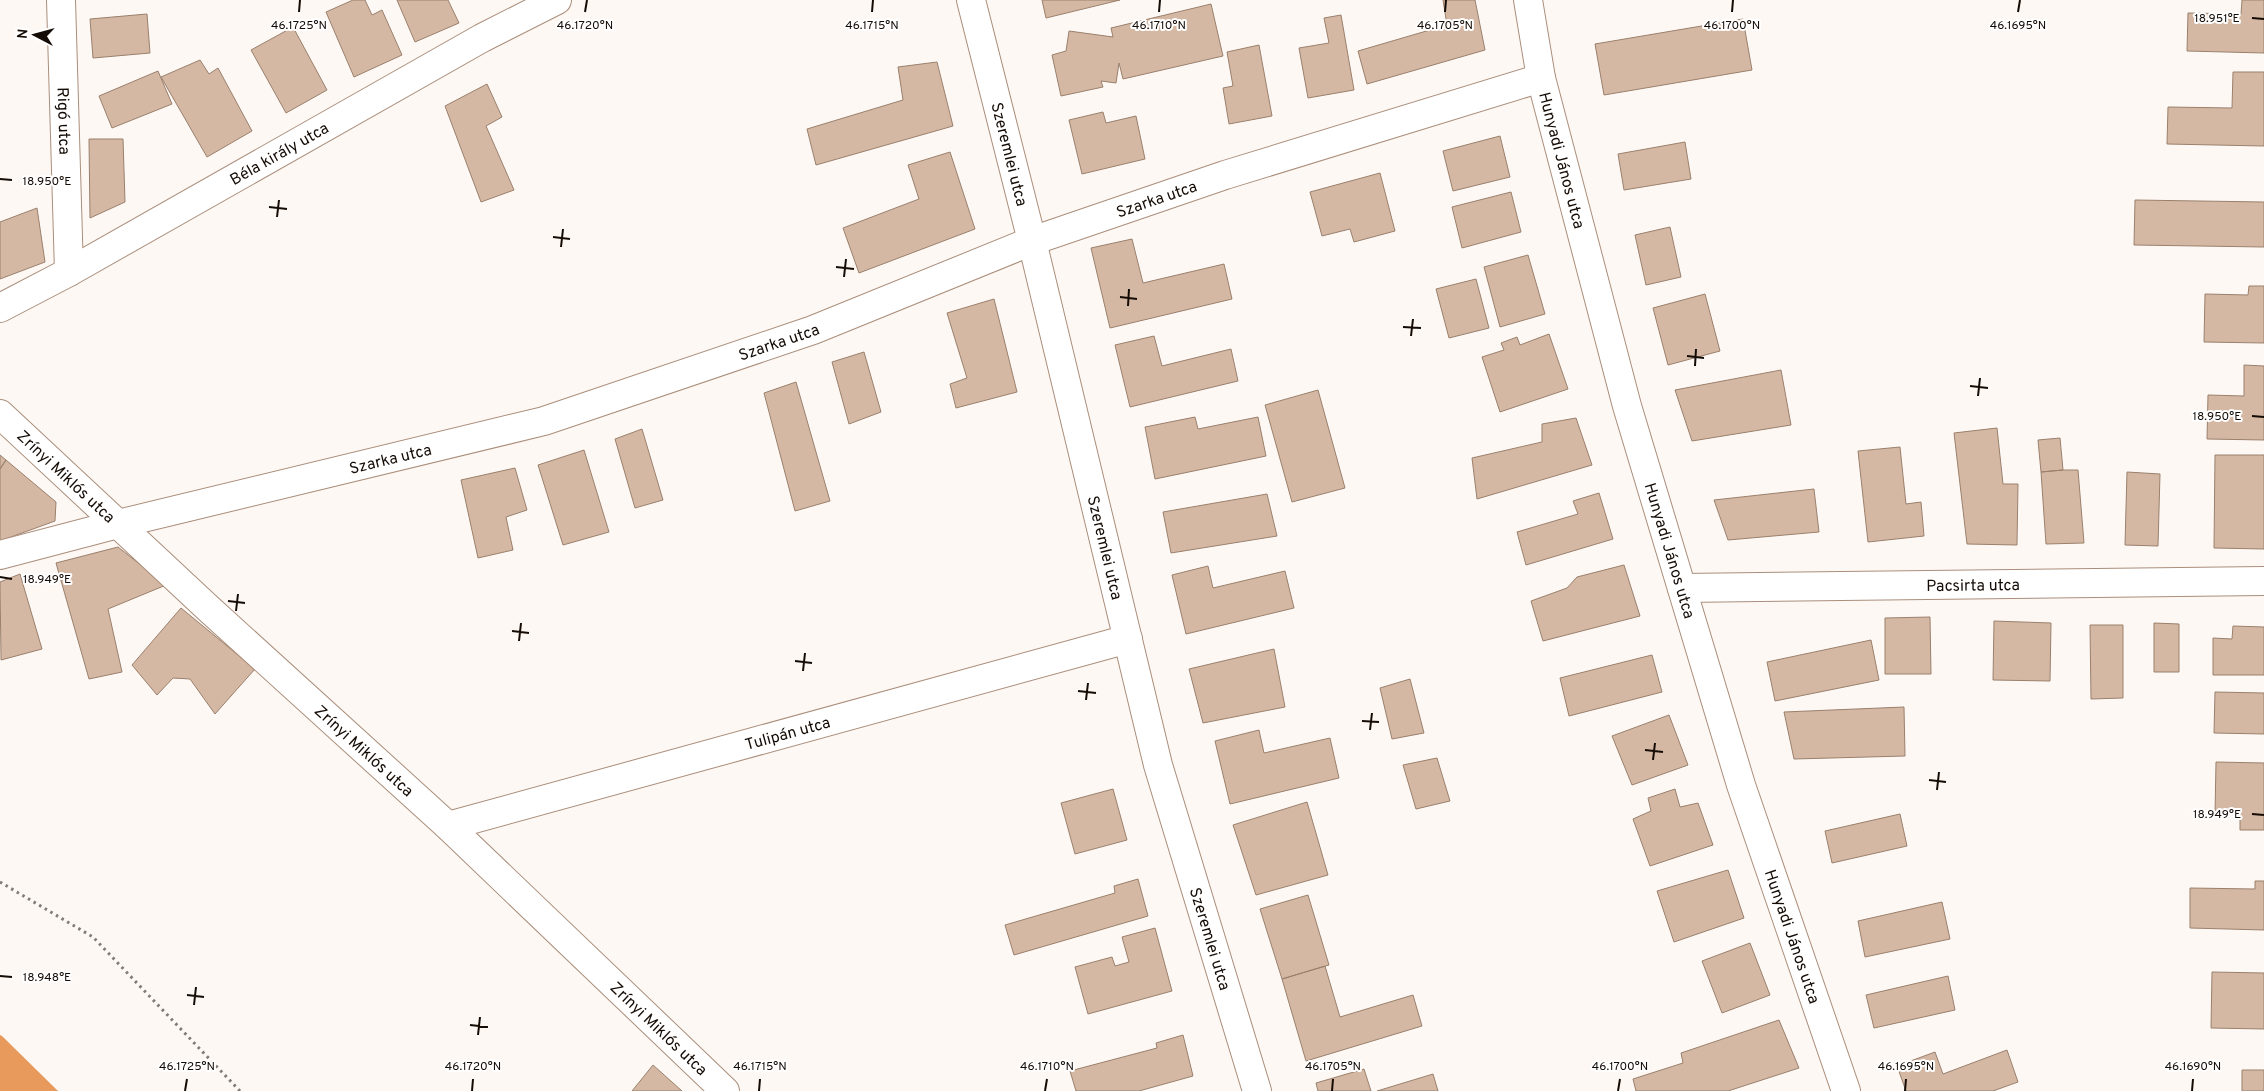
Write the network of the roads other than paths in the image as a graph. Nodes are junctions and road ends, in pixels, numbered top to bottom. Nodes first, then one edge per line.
1 (61, 0) edge
2 (557, 0) edge
3 (970, 0) edge
4 (1528, 0) edge
5 (1541, 78) junction
6 (1032, 241) junction
7 (68, 272) junction
8 (0, 308) edge
9 (0, 414) edge
10 (118, 524) junction
11 (0, 555) edge
12 (2264, 581) edge
13 (1682, 588) junction
14 (1128, 639) junction
15 (448, 826) junction
16 (724, 1091) edge
17 (1257, 1091) edge
18 (1846, 1091) edge

1 - 7 street, Rigó utca
2 - 7 street, Béla király utca
3 - 6 street, Szeremlei utca
4 - 5 street, Hunyadi János utca
5 - 6 street, Szarka utca
5 - 13 street, Hunyadi János utca
6 - 10 street, Szarka utca
6 - 14 street, Szeremlei utca
7 - 8 street, Béla király utca
9 - 10 street, Zrínyi Miklós utca
10 - 11 street, Szarka utca
10 - 15 street, Zrínyi Miklós utca
12 - 13 street, Pacsirta utca
13 - 18 street, Hunyadi János utca
14 - 15 street, Tulipán utca
14 - 17 street, Szeremlei utca
15 - 16 street, Zrínyi Miklós utca

